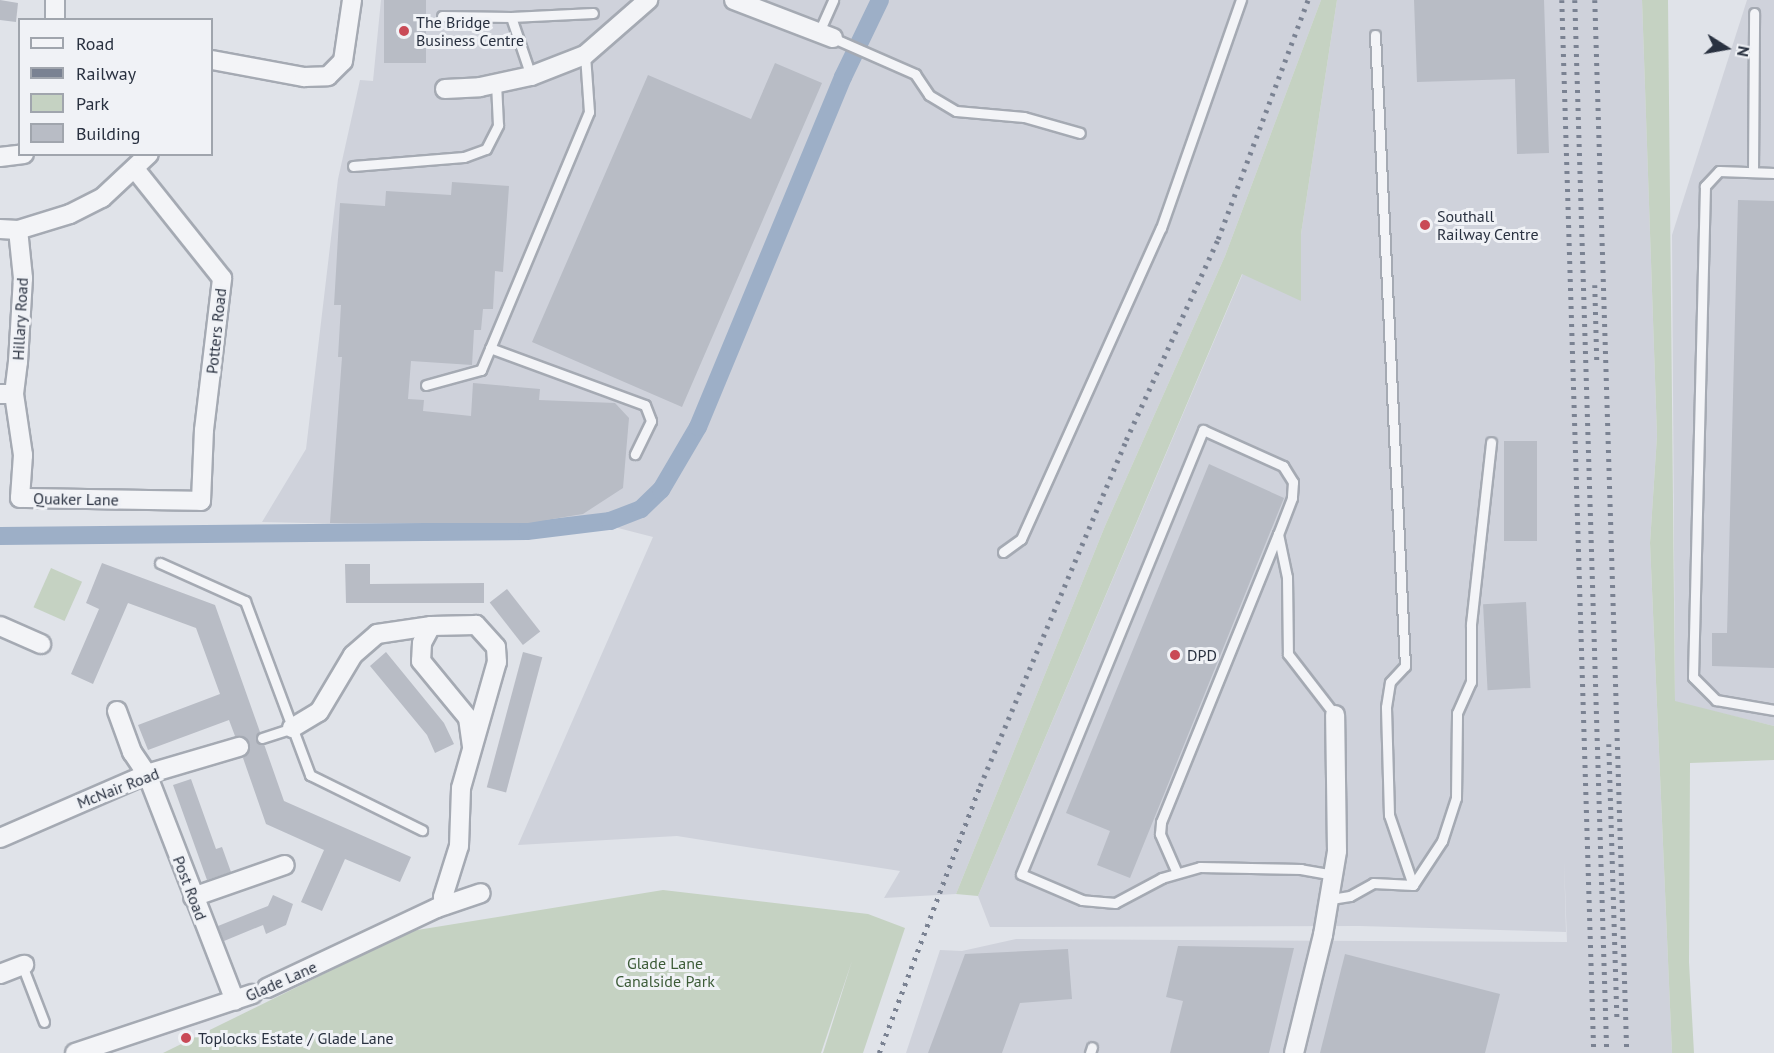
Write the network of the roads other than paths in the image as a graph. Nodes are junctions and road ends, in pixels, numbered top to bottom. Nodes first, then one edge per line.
1 (55, 0) edge
2 (352, 0) edge
3 (648, 0) edge
4 (734, 0) edge
5 (833, 0) edge
6 (1241, 0) edge
7 (593, 13) dead end
8 (1754, 13) dead end
9 (442, 16) dead end
10 (511, 17) junction
11 (56, 18) edge
12 (826, 35) junction
13 (1375, 35) dead end
14 (585, 55) junction
15 (213, 63) edge
16 (531, 76) junction
17 (496, 83) junction
18 (445, 89) dead end
19 (1080, 133) dead end
20 (18, 155) edge
21 (147, 156) edge
22 (0, 157) edge
23 (352, 166) dead end
24 (135, 169) junction
25 (1754, 172) junction
26 (1774, 172) edge
27 (0, 229) edge
28 (18, 230) junction
29 (490, 348) junction
30 (426, 385) dead end
31 (7, 394) edge
32 (1491, 442) dead end
33 (635, 454) dead end
34 (202, 494) joint
35 (1278, 534) junction
36 (1003, 552) dead end
37 (159, 562) dead end
38 (0, 626) edge
39 (431, 626) junction
40 (387, 630) junction
41 (41, 644) dead end
42 (421, 661) junction
43 (1774, 710) edge
44 (117, 711) dead end
45 (1335, 716) joint
46 (292, 728) junction
47 (262, 738) dead end
48 (472, 746) junction
49 (239, 747) dead end
50 (147, 774) junction
51 (422, 830) dead end
52 (0, 838) edge
53 (285, 865) dead end
54 (1177, 873) junction
55 (1334, 875) junction
56 (1413, 885) junction
57 (481, 893) dead end
58 (193, 897) junction
59 (1331, 899) junction
60 (445, 905) junction
61 (23, 965) joint
62 (0, 974) edge
63 (251, 994) junction
64 (44, 1022) dead end
65 (102, 1048) edge
66 (75, 1053) edge
67 (1294, 1053) edge

1 - 11 street
2 - 15 street
3 - 14 street
4 - 12 street
5 - 12 lane
6 - 36 lane
7 - 10 lane
8 - 25 lane
9 - 10 lane
10 - 16 lane
12 - 19 lane
13 - 56 lane
14 - 16 street
14 - 29 lane
16 - 17 street
17 - 18 street
17 - 23 lane
20 - 22 street
21 - 24 street
24 - 28 street
24 - 34 street, Potters Road
25 - 26 lane
25 - 43 lane
27 - 28 street
28 - 31 street, Hillary Road
29 - 30 lane
29 - 33 lane
31 - 34 street, Quaker Lane
32 - 56 lane
35 - 45 lane
35 - 54 lane
35 - 54 lane
37 - 46 lane
38 - 41 street
39 - 40 street
39 - 42 street
39 - 48 street
40 - 42 street
40 - 46 street
42 - 48 street
44 - 50 street, Post Road
45 - 55 street
46 - 47 lane
46 - 51 lane
48 - 60 street
49 - 50 street, McNair Road
50 - 52 street, McNair Road
50 - 58 street, Post Road
53 - 58 street
54 - 55 lane
55 - 59 street
56 - 59 lane
57 - 60 street, Glade Lane
58 - 63 street, Post Road
59 - 67 street
60 - 63 street, Glade Lane
61 - 62 street
61 - 64 lane
63 - 65 street, Glade Lane
65 - 66 street, Glade Lane

